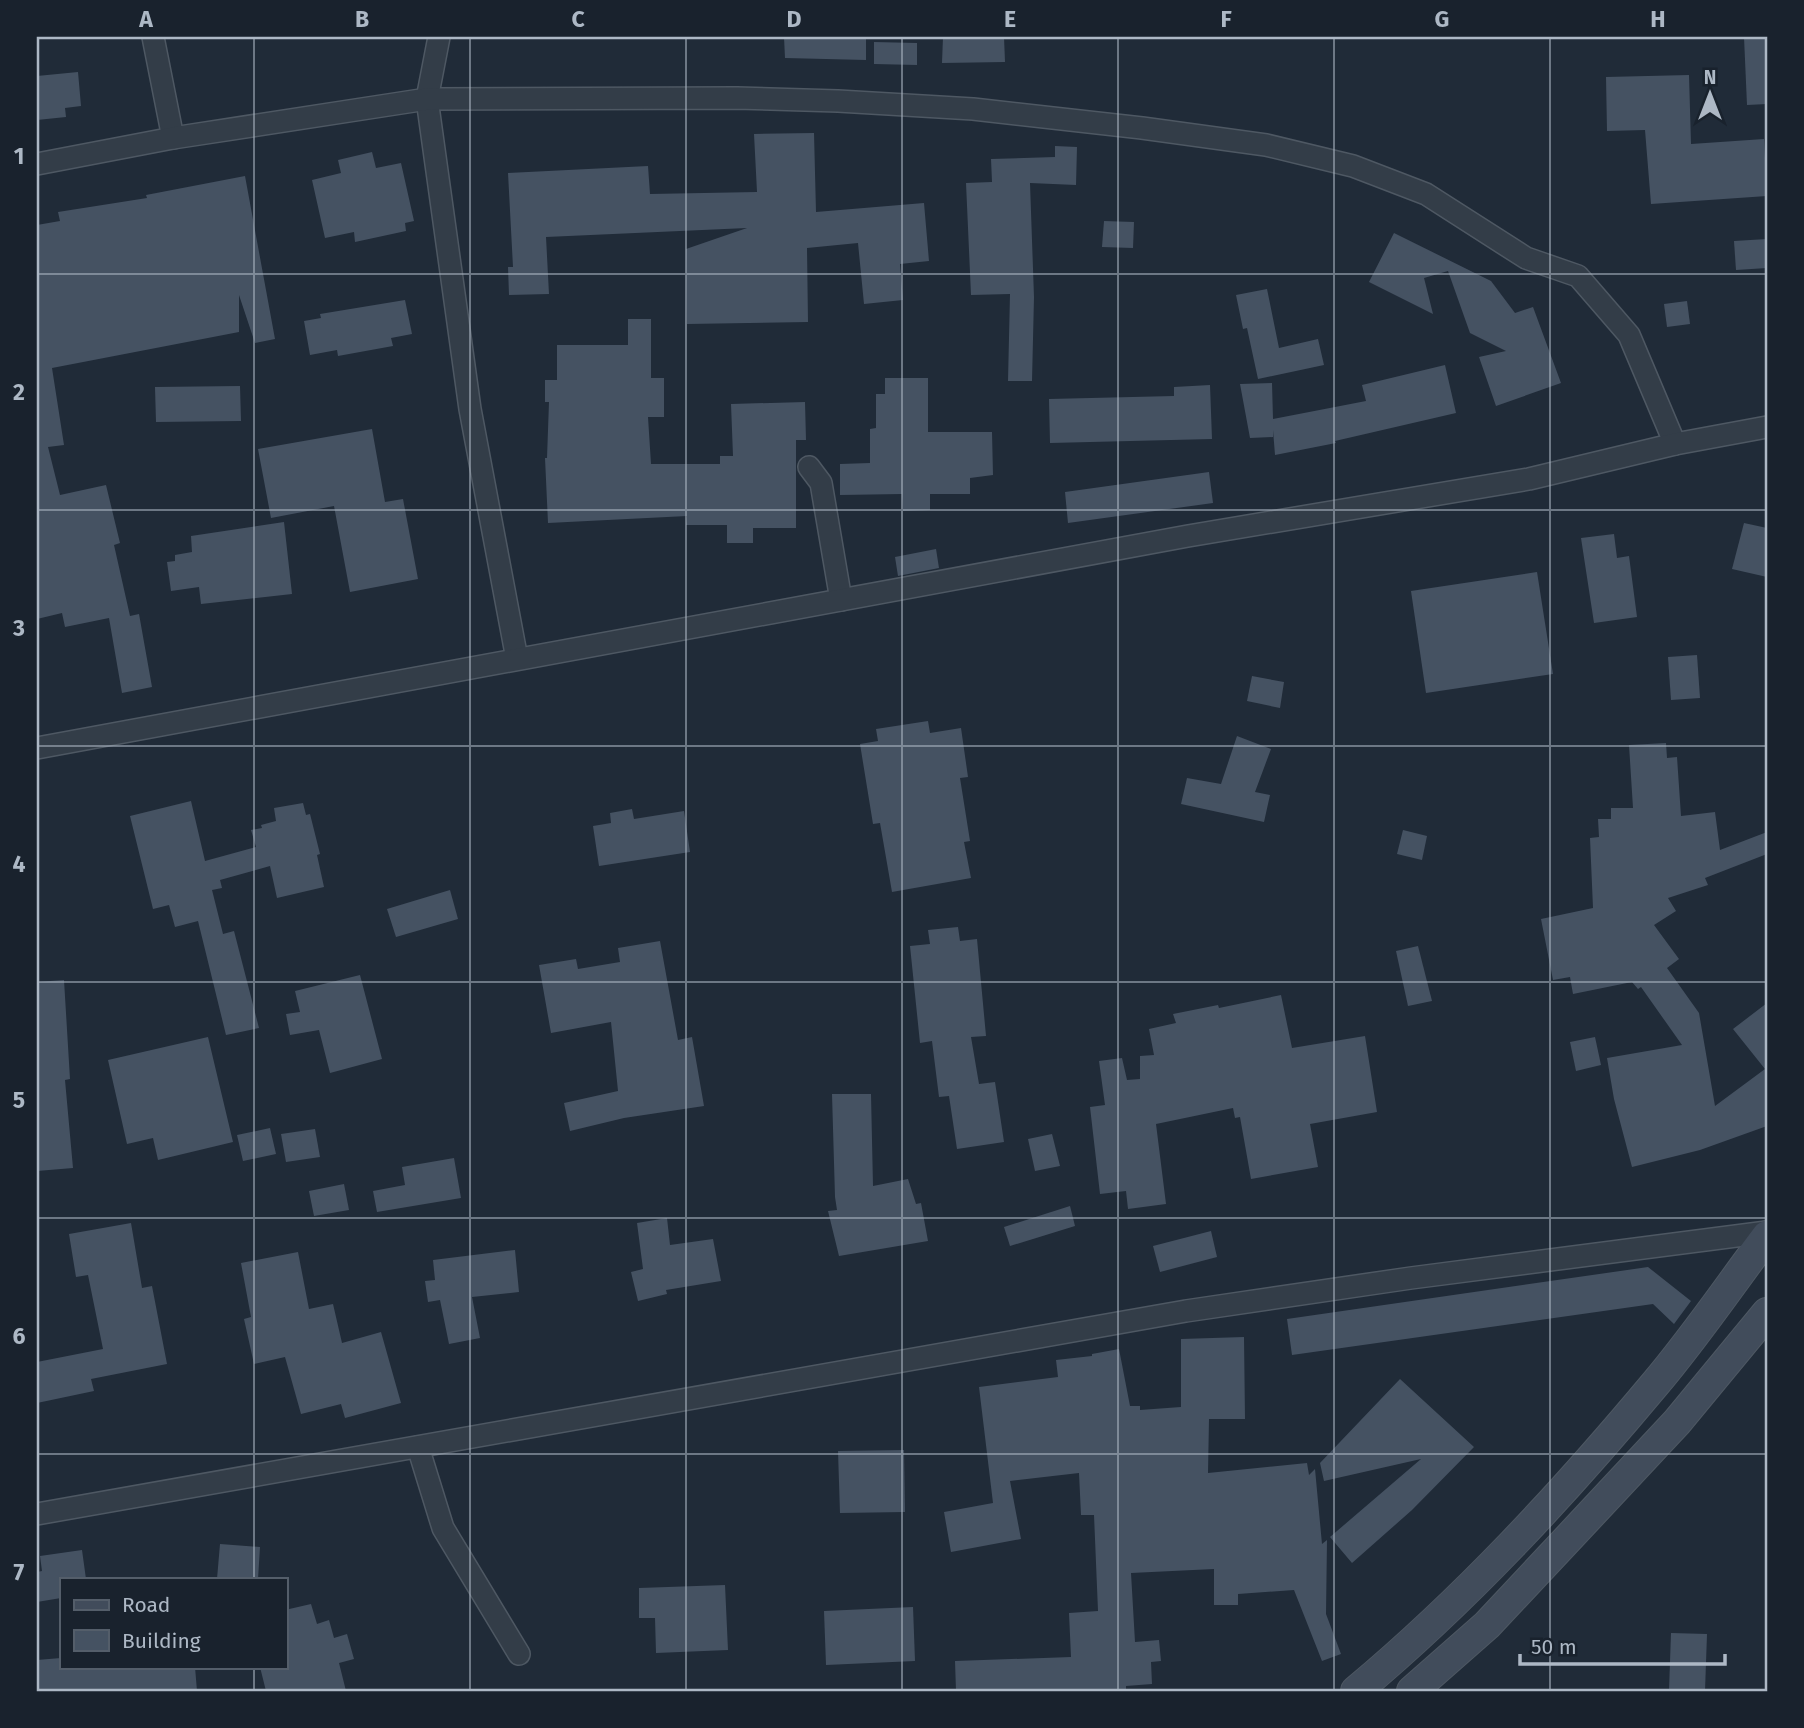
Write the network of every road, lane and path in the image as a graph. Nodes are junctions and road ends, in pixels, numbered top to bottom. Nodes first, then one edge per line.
1 (153, 37) edge
2 (439, 37) edge
3 (427, 99) junction
4 (173, 138) junction
5 (37, 164) edge
6 (1767, 426) edge
7 (1675, 444) junction
8 (809, 467) dead end
9 (841, 600) junction
10 (517, 659) junction
11 (37, 747) edge
12 (1767, 1234) edge
13 (1767, 1314) edge
14 (418, 1447) junction
15 (37, 1514) edge
16 (519, 1654) dead end
17 (1425, 1687) edge
18 (1356, 1691) edge

1 - 4 street
2 - 3 street
3 - 4 street
3 - 7 street
3 - 10 street
4 - 5 street
6 - 7 street
7 - 9 street
8 - 9 street
9 - 10 street
10 - 11 street
12 - 14 street
12 - 18 main road
13 - 17 main road
14 - 15 street
14 - 16 street

